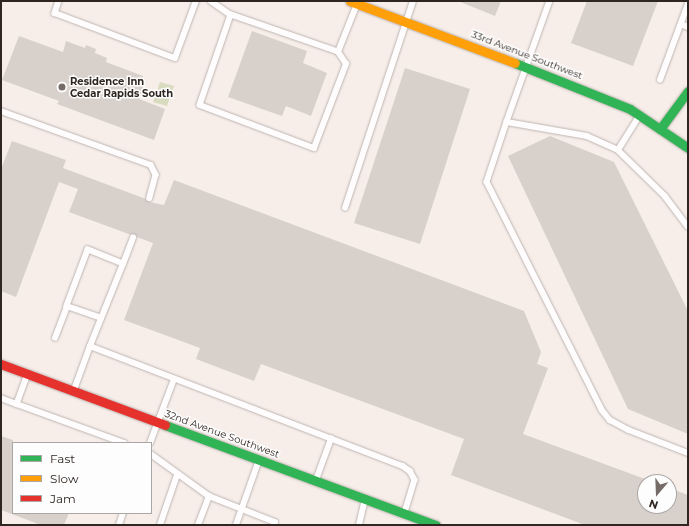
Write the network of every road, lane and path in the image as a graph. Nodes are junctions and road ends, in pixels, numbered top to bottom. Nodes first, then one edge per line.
1 (59, 1) edge
2 (196, 1) edge
3 (214, 1) edge
4 (413, 1) edge
5 (550, 1) edge
6 (353, 2) edge
7 (688, 4) edge
8 (231, 15) junction
9 (405, 21) junction
10 (680, 24) junction
11 (688, 27) edge
12 (338, 52) junction
13 (527, 66) junction
14 (660, 80) dead end
15 (688, 91) edge
16 (1, 111) edge
17 (639, 115) junction
18 (507, 122) junction
19 (660, 129) junction
20 (688, 148) edge
21 (618, 150) junction
22 (150, 198) dead end
23 (345, 208) dead end
24 (688, 226) edge
25 (133, 238) dead end
26 (123, 264) junction
27 (67, 306) junction
28 (101, 318) junction
29 (55, 338) dead end
30 (90, 346) junction
31 (1, 364) edge
32 (28, 374) junction
33 (174, 379) junction
34 (74, 391) junction
35 (1, 398) edge
36 (17, 404) junction
37 (157, 422) junction
38 (331, 439) junction
39 (121, 442) edge
40 (150, 442) edge
41 (688, 452) edge
42 (152, 455) edge
43 (259, 460) junction
44 (177, 475) junction
45 (316, 481) junction
46 (209, 496) junction
47 (366, 499) junction
48 (242, 510) junction
49 (123, 514) edge
50 (410, 518) edge
51 (119, 525) edge
52 (160, 525) edge
53 (198, 525) edge
54 (236, 525) edge
55 (274, 525) edge
56 (358, 525) edge
57 (436, 525) edge

1 - 2 lane
3 - 8 lane
4 - 9 lane
5 - 13 lane
6 - 9 street, 33rd Avenue Southwest
6 - 12 lane
7 - 10 lane
8 - 12 lane
8 - 12 lane
9 - 13 street, 33rd Avenue Southwest
9 - 23 lane
10 - 11 lane
10 - 14 lane
13 - 17 street, 33rd Avenue Southwest
13 - 18 lane
15 - 19 street
16 - 22 lane
17 - 19 street, 33rd Avenue Southwest
17 - 21 lane
18 - 21 lane
18 - 41 lane
19 - 20 street, 33rd Avenue Southwest
21 - 24 lane
25 - 26 lane
26 - 27 lane
26 - 28 lane
27 - 28 lane
27 - 29 lane
28 - 30 lane
30 - 33 lane
30 - 34 lane
31 - 32 street, 32nd Avenue Southwest
32 - 34 street, 32nd Avenue Southwest
32 - 36 lane
33 - 37 lane
33 - 38 lane
34 - 37 street, 32nd Avenue Southwest
35 - 36 lane
36 - 39 lane
37 - 40 lane
37 - 43 street, 32nd Avenue Southwest
38 - 45 lane
38 - 50 lane
42 - 44 lane
43 - 45 street, 32nd Avenue Southwest
43 - 48 lane
44 - 46 lane
44 - 52 lane
45 - 47 street, 32nd Avenue Southwest
46 - 48 lane
46 - 53 lane
47 - 50 street, 32nd Avenue Southwest
47 - 56 lane
48 - 54 lane
48 - 55 lane
49 - 51 lane
50 - 57 street, 32nd Avenue Southwest

